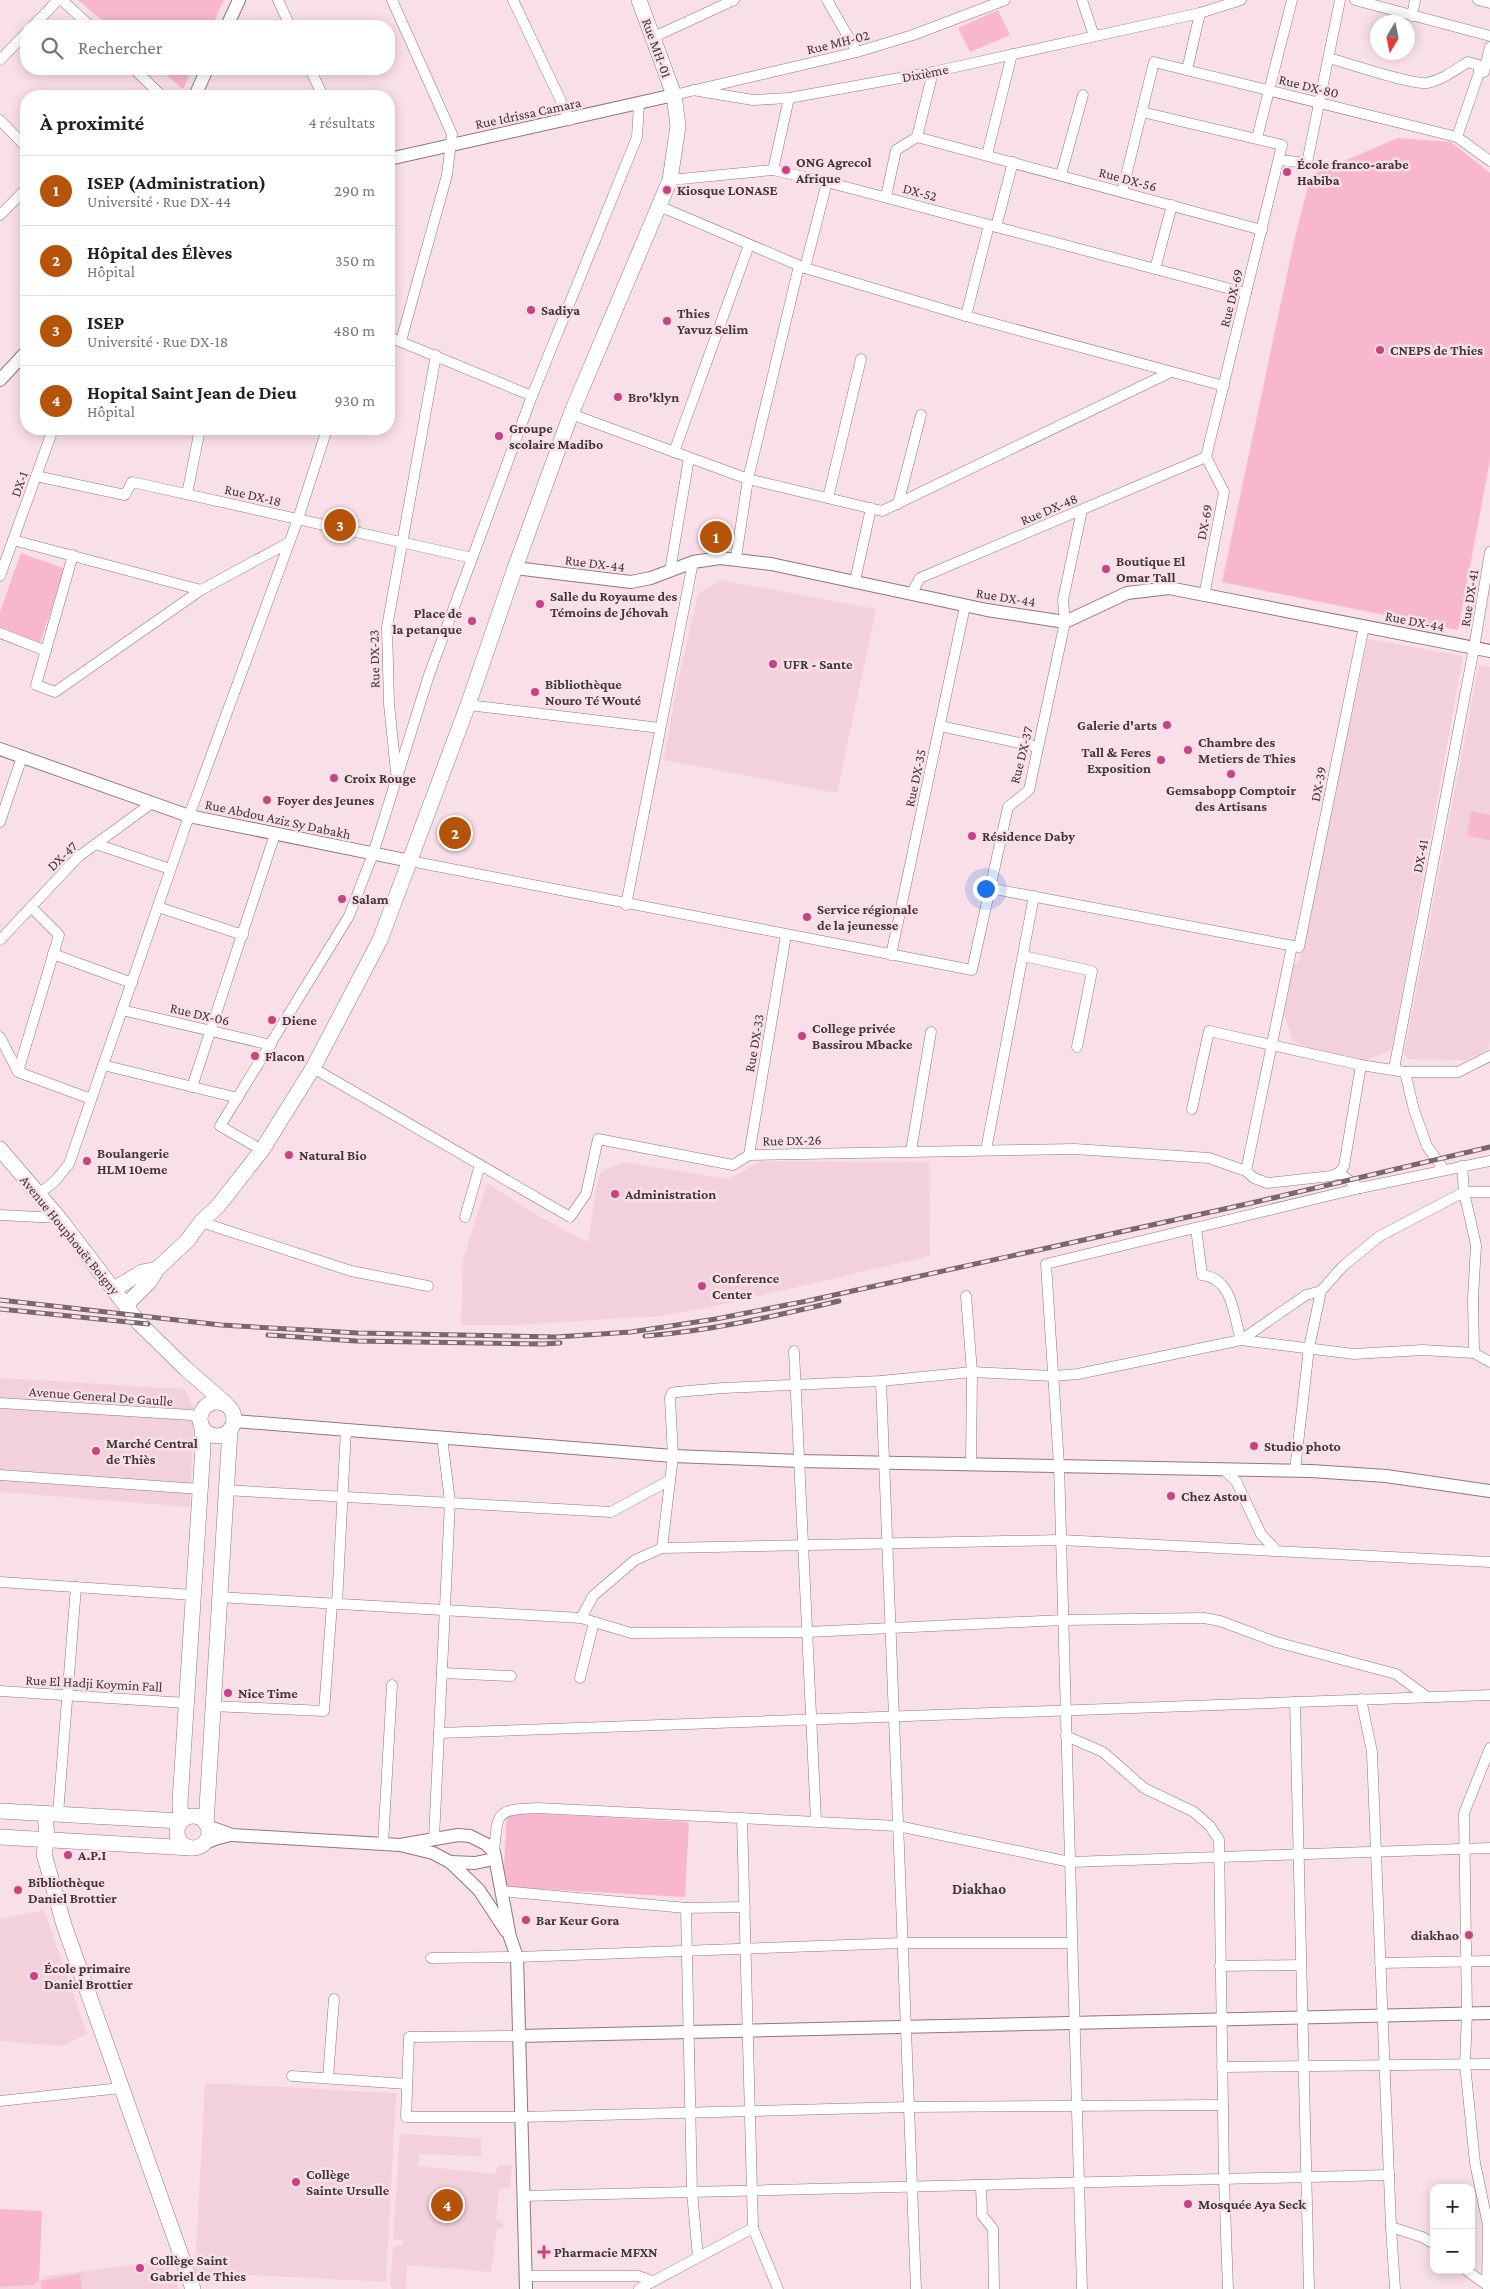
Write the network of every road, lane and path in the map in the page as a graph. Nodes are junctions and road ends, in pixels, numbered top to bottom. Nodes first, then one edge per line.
1 (58, 0) edge
2 (62, 0) edge
3 (239, 0) edge
4 (278, 0) edge
5 (392, 0) edge
6 (513, 0) edge
7 (639, 0) edge
8 (733, 0) edge
9 (827, 0) edge
10 (1005, 0) edge
11 (1082, 0) edge
12 (1241, 0) edge
13 (1292, 0) edge
14 (1340, 0) edge
15 (1355, 0) edge
16 (1415, 0) edge
17 (1478, 0) edge
18 (1490, 3) edge
19 (1200, 13) junction
20 (1408, 15) edge
21 (1412, 15) edge
22 (1415, 17) edge
23 (39, 20) edge
24 (84, 20) edge
25 (230, 20) edge
26 (287, 20) edge
27 (1094, 36) junction
28 (1490, 36) edge
29 (654, 37) junction
30 (20, 39) edge
31 (1490, 47) edge
32 (857, 52) junction
33 (1012, 54) junction
34 (1328, 58) junction
35 (0, 60) edge
36 (1187, 70) junction
37 (934, 72) junction
38 (1485, 73) edge
39 (140, 75) edge
40 (205, 75) edge
41 (313, 75) edge
42 (156, 90) edge
43 (198, 90) edge
44 (320, 90) edge
45 (694, 90) junction
46 (1270, 91) junction
47 (674, 95) junction
48 (1083, 95) dead end
49 (789, 98) junction
50 (1319, 103) junction
51 (639, 104) junction
52 (1142, 112) junction
53 (0, 120) edge
54 (570, 120) junction
55 (917, 137) junction
56 (1457, 137) junction
57 (1257, 138) junction
58 (20, 141) edge
59 (451, 145) junction
60 (986, 154) junction
61 (395, 158) edge
62 (1279, 160) junction
63 (1490, 161) edge
64 (1013, 162) junction
65 (773, 170) junction
66 (1060, 175) junction
67 (670, 180) junction
68 (827, 182) junction
69 (1122, 192) junction
70 (20, 195) edge
71 (886, 198) junction
72 (1172, 205) junction
73 (658, 206) junction
74 (0, 216) edge
75 (993, 226) junction
76 (1262, 230) junction
77 (749, 245) junction
78 (802, 267) junction
79 (1155, 269) junction
80 (1246, 293) junction
81 (966, 316) junction
82 (395, 339) edge
83 (400, 341) junction
84 (436, 355) junction
85 (20, 358) edge
86 (861, 358) dead end
87 (1171, 372) junction
88 (0, 380) edge
89 (1224, 386) junction
90 (532, 396) junction
91 (571, 414) junction
92 (921, 414) dead end
93 (51, 435) edge
94 (199, 435) edge
95 (325, 435) edge
96 (674, 452) junction
97 (1206, 457) junction
98 (689, 458) junction
99 (36, 476) junction
100 (748, 480) junction
101 (186, 494) junction
102 (828, 498) junction
103 (898, 504) junction
104 (871, 508) junction
105 (1082, 510) junction
106 (298, 519) junction
107 (13, 540) junction
108 (402, 542) junction
109 (288, 543) junction
110 (1490, 552) edge
111 (73, 556) junction
112 (472, 558) junction
113 (736, 558) junction
114 (693, 562) junction
115 (515, 568) junction
116 (670, 571) junction
117 (0, 576) edge
118 (855, 581) junction
119 (201, 590) junction
120 (911, 594) junction
121 (1204, 596) junction
122 (965, 606) junction
123 (1065, 622) junction
124 (1364, 626) junction
125 (0, 633) edge
126 (1474, 648) junction
127 (46, 651) junction
128 (1490, 651) edge
129 (468, 705) junction
130 (940, 726) junction
131 (660, 728) junction
132 (1038, 748) junction
133 (0, 749) edge
134 (22, 757) junction
135 (396, 775) junction
136 (152, 802) junction
137 (189, 816) junction
138 (0, 822) edge
139 (275, 834) junction
140 (96, 844) junction
141 (373, 854) junction
142 (410, 861) junction
143 (170, 869) junction
144 (989, 888) junction
145 (1034, 896) junction
146 (626, 905) junction
147 (158, 906) junction
148 (31, 907) junction
149 (243, 935) junction
150 (786, 935) junction
151 (0, 940) edge
152 (1296, 946) junction
153 (53, 954) junction
154 (891, 955) junction
155 (1023, 956) junction
156 (132, 983) junction
157 (122, 1010) junction
158 (212, 1031) junction
159 (931, 1032) dead end
160 (0, 1037) edge
161 (271, 1045) junction
162 (1272, 1046) junction
163 (1077, 1047) dead end
164 (1490, 1056) edge
165 (103, 1065) junction
166 (1361, 1065) junction
167 (313, 1068) junction
168 (1394, 1069) junction
169 (18, 1072) junction
170 (1405, 1072) junction
171 (192, 1087) junction
172 (238, 1098) junction
173 (92, 1099) junction
174 (1192, 1109) dead end
175 (0, 1149) edge
176 (262, 1150) junction
177 (986, 1150) junction
178 (911, 1151) junction
179 (749, 1155) junction
180 (1490, 1161) edge
181 (480, 1165) junction
182 (1462, 1166) junction
183 (1444, 1170) junction
184 (1246, 1171) junction
185 (1339, 1173) junction
186 (1360, 1188) junction
187 (1464, 1192) junction
188 (1490, 1192) edge
189 (39, 1194) junction
190 (0, 1215) edge
191 (465, 1217) dead end
192 (59, 1218) junction
193 (201, 1222) junction
194 (1196, 1228) junction
195 (157, 1269) junction
196 (428, 1286) dead end
197 (114, 1289) junction
198 (1321, 1291) junction
199 (966, 1296) dead end
200 (126, 1305) junction
201 (1241, 1340) junction
202 (1309, 1348) junction
203 (794, 1351) dead end
204 (1474, 1353) junction
205 (1490, 1362) edge
206 (186, 1369) junction
207 (972, 1372) junction
208 (1053, 1376) junction
209 (881, 1381) junction
210 (795, 1384) junction
211 (224, 1402) junction
212 (0, 1403) edge
213 (201, 1418) junction
214 (232, 1426) junction
215 (346, 1429) junction
216 (442, 1437) junction
217 (673, 1456) junction
218 (799, 1461) junction
219 (884, 1462) junction
220 (971, 1463) junction
221 (1059, 1465) junction
222 (1224, 1470) junction
223 (1295, 1470) junction
224 (0, 1476) edge
225 (670, 1480) junction
226 (200, 1489) junction
227 (226, 1490) junction
228 (1490, 1491) edge
229 (343, 1496) junction
230 (450, 1502) junction
231 (1061, 1540) junction
232 (888, 1543) junction
233 (803, 1546) junction
234 (662, 1548) junction
235 (1276, 1550) junction
236 (1490, 1562) edge
237 (0, 1582) edge
238 (76, 1587) junction
239 (193, 1595) junction
240 (219, 1597) junction
241 (334, 1604) junction
242 (445, 1610) junction
243 (581, 1618) junction
244 (1063, 1620) junction
245 (594, 1622) junction
246 (891, 1628) junction
247 (807, 1632) junction
248 (442, 1674) junction
249 (511, 1676) dead end
250 (580, 1678) dead end
251 (392, 1685) dead end
252 (0, 1691) edge
253 (1490, 1694) edge
254 (68, 1696) junction
255 (1427, 1697) junction
256 (1361, 1699) junction
257 (1295, 1702) junction
258 (186, 1703) junction
259 (212, 1706) junction
260 (1066, 1710) junction
261 (894, 1717) junction
262 (811, 1720) junction
263 (439, 1733) junction
264 (1066, 1736) junction
265 (1490, 1748) edge
266 (0, 1811) edge
267 (45, 1813) junction
268 (742, 1818) junction
269 (181, 1821) junction
270 (816, 1821) junction
271 (207, 1825) junction
272 (898, 1826) junction
273 (232, 1835) junction
274 (0, 1837) edge
275 (41, 1838) junction
276 (434, 1838) junction
277 (383, 1844) junction
278 (400, 1845) junction
279 (197, 1846) junction
280 (1465, 1848) junction
281 (1490, 1848) edge
282 (1376, 1852) junction
283 (1298, 1854) junction
284 (494, 1855) junction
285 (1220, 1857) junction
286 (450, 1862) junction
287 (1070, 1862) junction
288 (501, 1891) junction
289 (745, 1907) junction
290 (686, 1908) junction
291 (510, 1937) junction
292 (903, 1943) junction
293 (1072, 1943) junction
294 (746, 1948) junction
295 (687, 1950) junction
296 (517, 1957) junction
297 (431, 1958) dead end
298 (1466, 1961) junction
299 (1490, 1961) edge
300 (1380, 1963) junction
301 (1301, 1965) junction
302 (1220, 1966) junction
303 (334, 1999) dead end
304 (1467, 2013) junction
305 (1490, 2013) edge
306 (1382, 2015) junction
307 (1302, 2017) junction
308 (1222, 2019) junction
309 (1074, 2023) junction
310 (906, 2027) junction
311 (748, 2030) junction
312 (690, 2032) junction
313 (519, 2036) junction
314 (1465, 2064) junction
315 (1490, 2064) edge
316 (1384, 2065) junction
317 (1304, 2066) junction
318 (1222, 2067) junction
319 (292, 2076) dead end
320 (328, 2078) junction
321 (407, 2084) junction
322 (121, 2088) junction
323 (0, 2101) edge
324 (1223, 2105) junction
325 (1077, 2106) junction
326 (909, 2107) junction
327 (750, 2111) junction
328 (691, 2113) junction
329 (521, 2117) junction
330 (1389, 2175) junction
331 (1306, 2177) junction
332 (1224, 2179) junction
333 (1079, 2182) junction
334 (981, 2185) junction
335 (912, 2186) junction
336 (752, 2190) junction
337 (692, 2192) junction
338 (523, 2196) junction
339 (1391, 2227) junction
340 (753, 2228) junction
341 (1430, 2242) edge
342 (698, 2257) junction
343 (1471, 2274) edge
344 (526, 2276) junction
345 (653, 2281) junction
346 (1488, 2287) edge
347 (193, 2289) edge
348 (526, 2289) edge
349 (639, 2289) edge
350 (778, 2289) edge
351 (916, 2289) edge
352 (994, 2289) edge
353 (1082, 2289) edge
354 (1228, 2289) edge
355 (1309, 2289) edge
356 (1395, 2289) edge

1 - 23 street
2 - 24 street
3 - 25 street
4 - 26 street
5 - 59 street
6 - 54 street
7 - 29 main road, Rue MH-01
8 - 29 street
9 - 32 street
10 - 32 street, Rue MH-02
11 - 27 street
12 - 19 street, Dixième
13 - 46 street
14 - 34 street
15 - 20 street
16 - 21 street
17 - 18 street
19 - 27 street, Dixième
19 - 36 street
22 - 28 street
27 - 33 street, Dixième
29 - 47 main road, Rue MH-01
30 - 35 street
31 - 38 street
32 - 45 street, Rue MH-02
33 - 37 street, Dixième
33 - 60 street
34 - 38 street
34 - 50 street
36 - 46 street, Rue DX-80
36 - 52 street, Rue DX-80
37 - 49 street, Dixième
37 - 55 street
38 - 56 street
39 - 42 street
40 - 43 street
41 - 44 street
45 - 47 street, Rue MH-02
45 - 49 street, Dixième
46 - 50 street, Rue DX-80
46 - 57 street
47 - 51 street, Rue Idrissa Camara
47 - 67 main road
48 - 66 street
49 - 65 street
50 - 56 street, Rue DX-80
50 - 62 street
51 - 54 street, Rue Idrissa Camara
51 - 90 street
52 - 57 street
52 - 69 street
53 - 58 street
54 - 59 street, Rue Idrissa Camara
55 - 60 street, Rue DX-56
55 - 71 street
56 - 63 street
57 - 62 street, Rue DX-69
59 - 61 street, Rue Idrissa Camara
59 - 83 street
60 - 64 street, Rue DX-56
62 - 76 street, Rue DX-69
64 - 66 street, Rue DX-56
64 - 75 street
65 - 67 street, DX-52
65 - 68 street, DX-52
66 - 69 street, Rue DX-56
67 - 73 main road
68 - 71 street, DX-52 / DX-52
68 - 78 street
69 - 72 street, Rue DX-56
70 - 74 street
71 - 75 street, DX-52 / DX-52
72 - 76 street, Rue DX-56
72 - 79 street
73 - 77 street
73 - 91 main road
75 - 79 street, DX-52 / DX-52
75 - 81 street
76 - 80 street, Rue DX-69
77 - 78 street
77 - 96 street
78 - 81 street
78 - 100 street
79 - 80 street, DX-52 / DX-52
80 - 89 street, Rue DX-69
81 - 87 street
82 - 83 street
83 - 84 street
84 - 90 street
84 - 108 street, Rue DX-23
85 - 88 street
86 - 102 street
87 - 89 street
87 - 103 street
89 - 97 street, Rue DX-69
90 - 112 street
91 - 96 street
91 - 115 main road
92 - 103 street
93 - 99 street, DX-1
94 - 101 street
95 - 106 street
96 - 98 street
97 - 105 street, Rue DX-48
97 - 121 street, DX-69
98 - 100 street
98 - 116 street
99 - 101 street, Rue DX-18
99 - 107 street, DX-1
100 - 102 street
100 - 113 street
101 - 106 street, Rue DX-18
102 - 104 street
103 - 104 street
104 - 118 street
105 - 120 street, Rue DX-48
105 - 123 street, Rue DX-37
106 - 108 street, Rue DX-18
106 - 109 street
107 - 111 street
107 - 117 street, DX-1
108 - 112 street, Rue DX-18
108 - 135 street, Rue DX-23
109 - 119 street
109 - 137 street
110 - 126 street, Rue DX-41
111 - 119 street
111 - 127 street
112 - 135 street
113 - 114 street, Rue DX-44
113 - 118 street, Rue DX-44
114 - 116 street, Rue DX-44
114 - 131 street
115 - 116 street, Rue DX-44
115 - 129 main road
118 - 120 street, Rue DX-44
119 - 127 street
120 - 122 street, Rue DX-44
121 - 123 street, Rue DX-44
121 - 124 street, Rue DX-44
122 - 123 street, Rue DX-44
122 - 130 street, Rue DX-35
123 - 132 street, Rue DX-37
124 - 126 street, Rue DX-44
124 - 152 street, DX-39
125 - 127 street
126 - 128 street, Rue DX-44
126 - 168 street, DX-41
129 - 131 street
129 - 142 main road
130 - 132 street
130 - 154 street, Rue DX-35
131 - 146 street
132 - 144 street, Rue DX-37
133 - 134 street, Rue Abdou Aziz Sy Dabakh
134 - 136 street, Rue Abdou Aziz Sy Dabakh
134 - 138 street
135 - 141 street
136 - 137 street, Rue Abdou Aziz Sy Dabakh
136 - 140 street, DX-47
137 - 139 street, Rue Abdou Aziz Sy Dabakh
137 - 143 street
139 - 141 street, Rue Abdou Aziz Sy Dabakh
139 - 149 street
140 - 143 street
140 - 148 street, DX-47
141 - 142 street, Rue Abdou Aziz Sy Dabakh
141 - 161 street
142 - 146 street
142 - 167 main road
143 - 147 street
144 - 145 street
144 - 154 street, Rue DX-37
145 - 152 street
145 - 155 street
146 - 150 street
147 - 149 street
147 - 156 street
148 - 151 street, DX-47
148 - 153 street
149 - 158 street
150 - 154 street
150 - 179 street, Rue DX-33
152 - 162 street, DX-39
153 - 156 street
153 - 169 street
155 - 163 street
155 - 177 street
156 - 157 street
157 - 158 street, Rue DX-06
157 - 165 street
158 - 161 street, Rue DX-06
158 - 171 street
159 - 178 street
160 - 169 street
161 - 172 street
162 - 166 street
162 - 174 street
162 - 184 street, DX-39
164 - 170 street
165 - 171 street
165 - 173 street
166 - 168 street
166 - 185 street
167 - 176 main road
167 - 181 street
168 - 170 street
169 - 173 street
170 - 183 street
171 - 172 street
172 - 176 street
173 - 189 street
175 - 189 main road, Avenue Houphouët Boigny
176 - 193 main road
177 - 178 street, Rue DX-26
177 - 184 street, Rue DX-26
178 - 179 street, Rue DX-26
179 - 181 street, Rue DX-26
180 - 182 street
181 - 191 street
182 - 183 street
182 - 187 street
183 - 186 street
184 - 185 street, Rue DX-26
185 - 186 street
186 - 194 street
187 - 188 street
187 - 198 street
187 - 204 street
189 - 192 main road, Avenue Houphouët Boigny
190 - 192 street
192 - 197 main road, Avenue Houphouët Boigny
193 - 195 main road
193 - 196 street
194 - 201 street
194 - 208 street
195 - 197 main road
195 - 200 main road
197 - 200 main road, Avenue Houphouët Boigny
198 - 201 street
198 - 202 street
199 - 207 street
200 - 206 main road, Avenue Houphouët Boigny
201 - 202 street
201 - 208 street
202 - 204 street
202 - 223 street
203 - 210 street
204 - 205 street
206 - 211 main road, Avenue Houphouët Boigny
206 - 213 main road
207 - 208 street
207 - 209 street
207 - 220 street
208 - 221 street
209 - 210 street
209 - 219 street
210 - 217 street
210 - 218 street
211 - 213 main road
211 - 214 main road
212 - 213 street, Avenue General De Gaulle
213 - 214 main road
213 - 226 main road
214 - 215 street
214 - 227 main road
215 - 216 street
215 - 229 street
216 - 217 street
216 - 230 street
217 - 218 street
217 - 225 street
218 - 219 street
218 - 233 street
219 - 220 street
219 - 232 street
220 - 221 street
221 - 222 street
221 - 231 street
222 - 223 street
222 - 235 street
223 - 228 street
224 - 226 street
225 - 230 street
225 - 234 street
226 - 239 main road
227 - 229 street
227 - 240 main road
229 - 230 street
229 - 241 street
230 - 242 street
231 - 232 street
231 - 235 street
231 - 244 street
232 - 233 street
232 - 246 street
233 - 234 street
233 - 247 street
234 - 243 street
235 - 236 street
237 - 238 street
238 - 239 street
238 - 254 street
239 - 258 main road
240 - 241 street
240 - 259 main road
241 - 242 street
241 - 259 street
242 - 243 street
242 - 248 street
243 - 245 street
244 - 246 street
244 - 255 street
244 - 260 street
245 - 247 street
245 - 250 street
246 - 247 street
246 - 261 street
247 - 262 street
248 - 249 street
248 - 263 street
251 - 277 street
252 - 254 street, Rue El Hadji Koymin Fall
253 - 255 street
254 - 258 street, Rue El Hadji Koymin Fall
254 - 267 street
255 - 256 street
256 - 257 street
256 - 282 street
257 - 260 street
257 - 283 street
258 - 269 main road
259 - 271 main road
260 - 261 street
260 - 264 street
261 - 262 street
261 - 272 street
262 - 263 street
262 - 270 street
263 - 276 street
264 - 285 street
264 - 287 street
265 - 280 street
266 - 267 main road
267 - 269 main road
267 - 275 main road
268 - 270 street
268 - 284 street
268 - 289 street
269 - 271 main road
269 - 279 main road
270 - 272 street
271 - 273 street
271 - 279 main road
272 - 287 street
272 - 292 street
273 - 277 street
273 - 279 street
274 - 275 main road
275 - 279 main road
275 - 322 main road
276 - 278 street
276 - 284 street
277 - 278 street
278 - 286 street
280 - 281 street
280 - 282 street
280 - 298 street
282 - 283 street
282 - 300 street
283 - 285 street
283 - 301 street
284 - 286 street
284 - 288 street
285 - 287 street
285 - 302 street
286 - 291 street
287 - 293 street
288 - 290 street
288 - 291 street
289 - 290 street
289 - 294 street
290 - 295 street
291 - 296 street
292 - 293 street
292 - 294 street
292 - 310 street
293 - 309 street
294 - 295 street
294 - 311 street
295 - 296 street
295 - 312 street
296 - 297 street
296 - 313 street
298 - 299 street
298 - 300 street
298 - 304 street
300 - 306 street
301 - 302 street
301 - 307 street
302 - 308 street
303 - 320 street
304 - 305 street
304 - 306 street
304 - 314 street
306 - 307 street
306 - 316 street
307 - 308 street
307 - 317 street
308 - 309 street
308 - 318 street
309 - 310 street
309 - 325 street
310 - 311 street
310 - 326 street
311 - 312 street
311 - 327 street
312 - 313 street
312 - 328 street
313 - 321 street
313 - 329 street
314 - 315 street
314 - 316 street
314 - 346 street
316 - 317 street
316 - 330 street
317 - 318 street
317 - 331 street
318 - 324 street
319 - 320 street
320 - 321 street
321 - 329 street
322 - 323 street
322 - 347 main road
324 - 325 street
324 - 332 street
325 - 326 street
325 - 333 street
326 - 327 street
326 - 335 street
327 - 328 street
327 - 336 street
328 - 329 street
328 - 337 street
329 - 338 street
330 - 331 street
330 - 339 street
331 - 332 street
331 - 355 street
332 - 333 street
332 - 354 street
333 - 334 street
333 - 353 street
334 - 335 street
334 - 352 street
335 - 336 street
335 - 351 street
336 - 337 street
336 - 340 street
337 - 338 street
337 - 342 street
338 - 344 street
339 - 341 street
339 - 356 street
340 - 342 street
340 - 350 street
342 - 345 street
343 - 346 street
344 - 345 street
344 - 348 street
345 - 349 street

